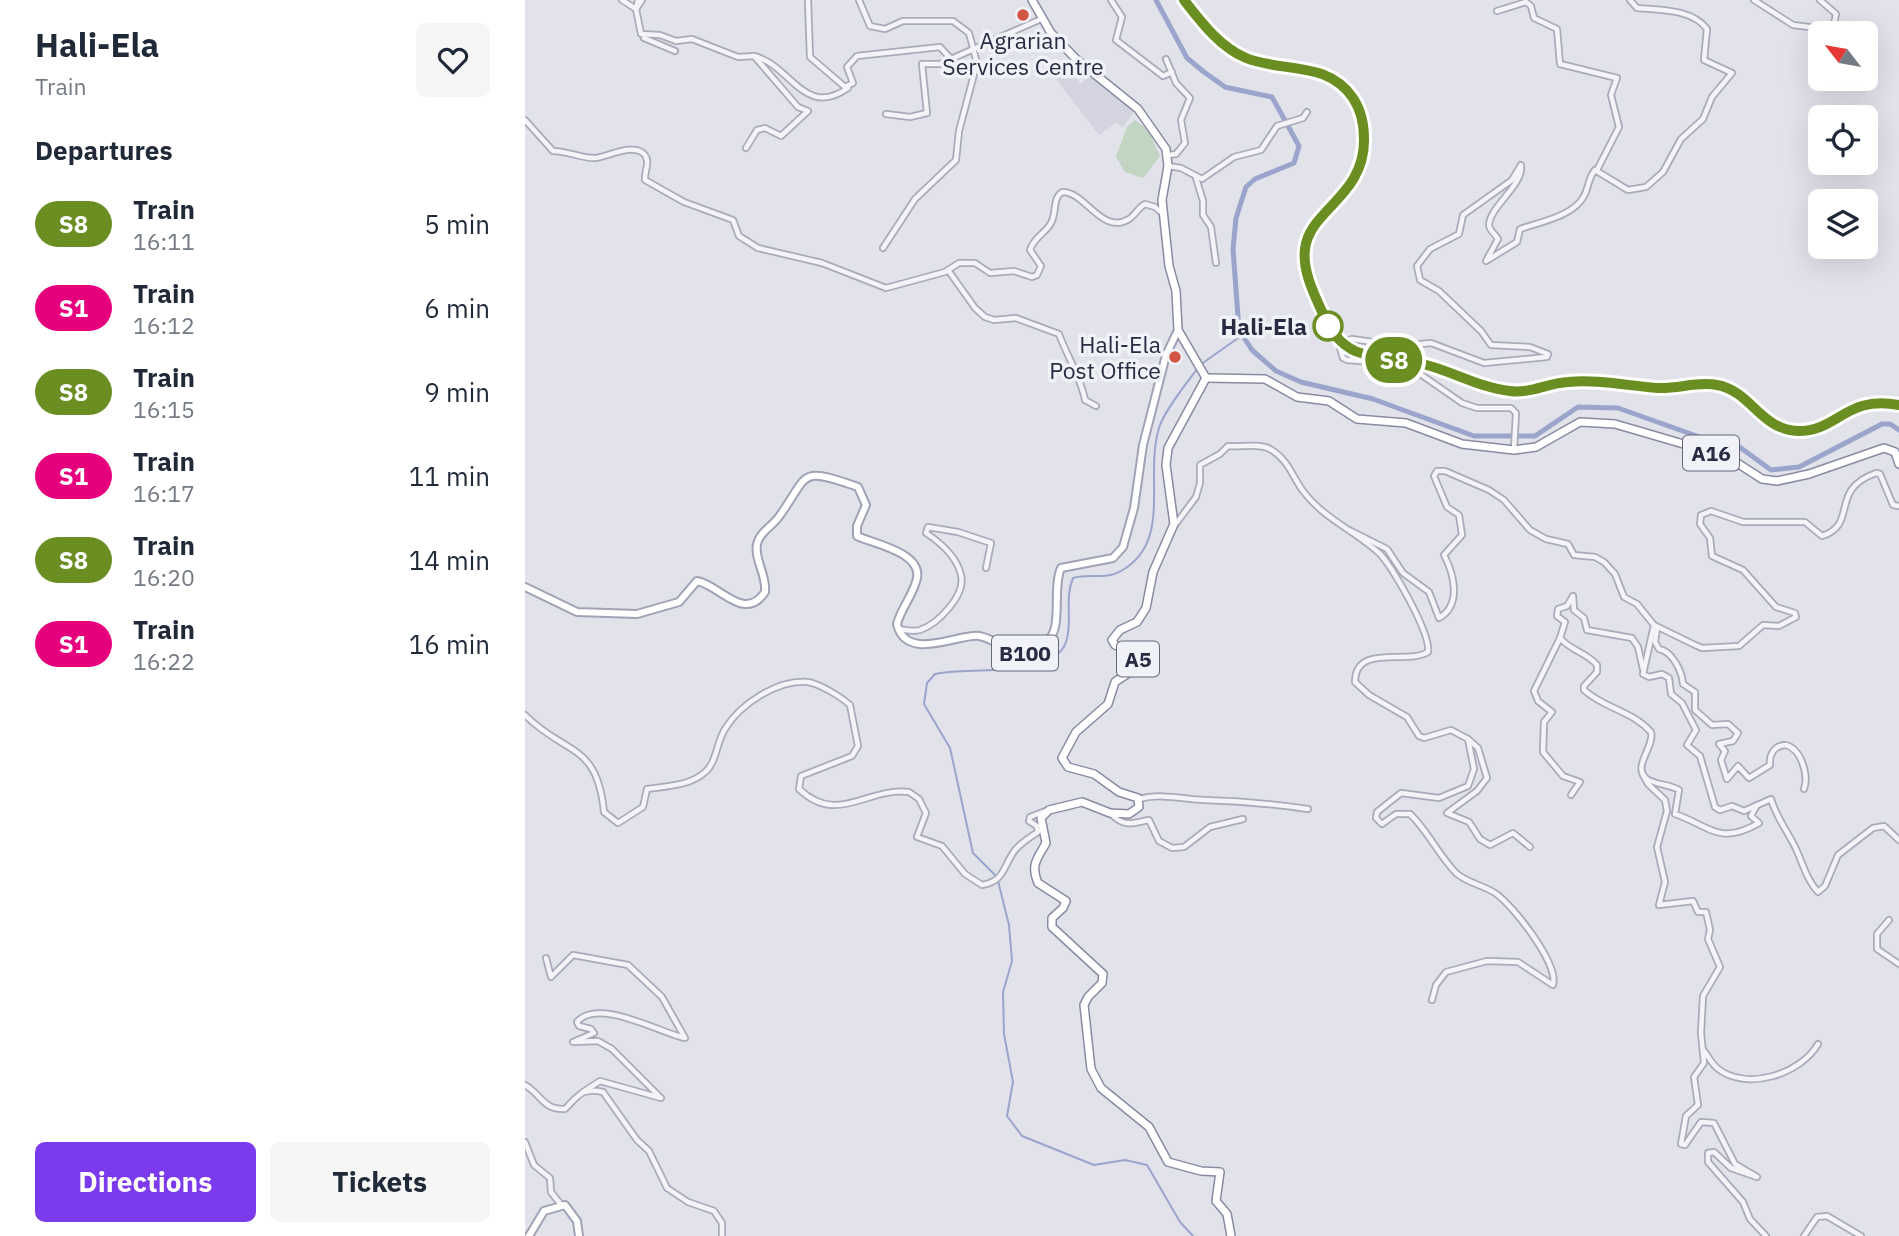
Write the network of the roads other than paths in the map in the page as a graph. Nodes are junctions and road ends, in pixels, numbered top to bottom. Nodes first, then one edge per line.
1 (622, 0) edge
2 (640, 0) edge
3 (808, 0) edge
4 (859, 0) edge
5 (1032, 0) edge
6 (1111, 0) edge
7 (1630, 0) edge
8 (1754, 0) edge
9 (1820, 0) edge
10 (636, 9) junction
11 (1497, 11) dead end
12 (1041, 19) junction
13 (642, 34) junction
14 (975, 49) junction
15 (675, 51) dead end
16 (754, 56) junction
17 (951, 59) junction
18 (1166, 59) dead end
19 (1172, 72) junction
20 (848, 88) junction
21 (1307, 112) dead end
22 (886, 114) dead end
23 (525, 120) edge
24 (747, 148) dead end
25 (1169, 155) junction
26 (1168, 166) junction
27 (1597, 170) junction
28 (1196, 178) junction
29 (1164, 215) junction
30 (883, 248) dead end
31 (1216, 263) dead end
32 (948, 270) junction
33 (1178, 330) junction
34 (1204, 376) junction
35 (1096, 406) dead end
36 (1514, 446) junction
37 (1899, 464) edge
38 (1899, 506) edge
39 (1174, 526) junction
40 (1341, 527) junction
41 (986, 568) dead end
42 (525, 587) edge
43 (1655, 626) junction
44 (897, 629) junction
45 (1560, 638) junction
46 (1643, 669) junction
47 (525, 715) edge
48 (1468, 739) junction
49 (1643, 775) junction
50 (1804, 789) dead end
51 (1571, 795) dead end
52 (1139, 799) junction
53 (1757, 805) junction
54 (1308, 809) dead end
55 (1049, 810) junction
56 (1110, 813) junction
57 (1243, 819) dead end
58 (1899, 840) edge
59 (1530, 847) dead end
60 (1889, 920) dead end
61 (546, 958) dead end
62 (1899, 964) edge
63 (1432, 1000) dead end
64 (1818, 1044) dead end
65 (1703, 1050) junction
66 (525, 1085) edge
67 (583, 1092) junction
68 (525, 1142) edge
69 (562, 1206) junction
70 (530, 1236) edge
71 (579, 1236) edge
72 (722, 1236) edge
73 (1231, 1236) edge
74 (1766, 1236) edge
75 (1804, 1236) edge
76 (1861, 1236) edge

1 - 10 street
2 - 10 street
3 - 20 street
4 - 14 street
5 - 12 highway
6 - 19 street
7 - 27 street
8 - 9 street
10 - 13 street
11 - 27 street
12 - 14 street
12 - 25 highway
13 - 15 street
13 - 16 street
14 - 17 street
14 - 30 street
16 - 20 street
16 - 24 street
17 - 20 street
17 - 22 street
18 - 19 street
19 - 25 street
21 - 28 street
23 - 32 street
25 - 26 highway
26 - 28 street
26 - 29 highway
27 - 36 street
28 - 31 street
29 - 32 street
29 - 33 highway
32 - 35 street
33 - 34 highway
33 - 44 main road, B100
34 - 36 highway, A16
34 - 39 highway
36 - 37 highway, A16
38 - 43 street
39 - 40 street
39 - 52 highway, A5
40 - 43 street
40 - 48 street
41 - 44 street
42 - 44 main road
43 - 46 street
43 - 50 street
45 - 46 street
45 - 49 street
45 - 51 street
46 - 53 street
47 - 55 street
48 - 59 street
48 - 63 street
49 - 53 street
49 - 65 street
52 - 54 street
52 - 56 highway
53 - 58 street
55 - 56 highway
55 - 73 highway
56 - 57 street
60 - 62 street
61 - 67 street
64 - 65 street
65 - 74 street
66 - 67 street
67 - 72 street
68 - 69 street
69 - 70 main road
69 - 71 main road
75 - 76 street

